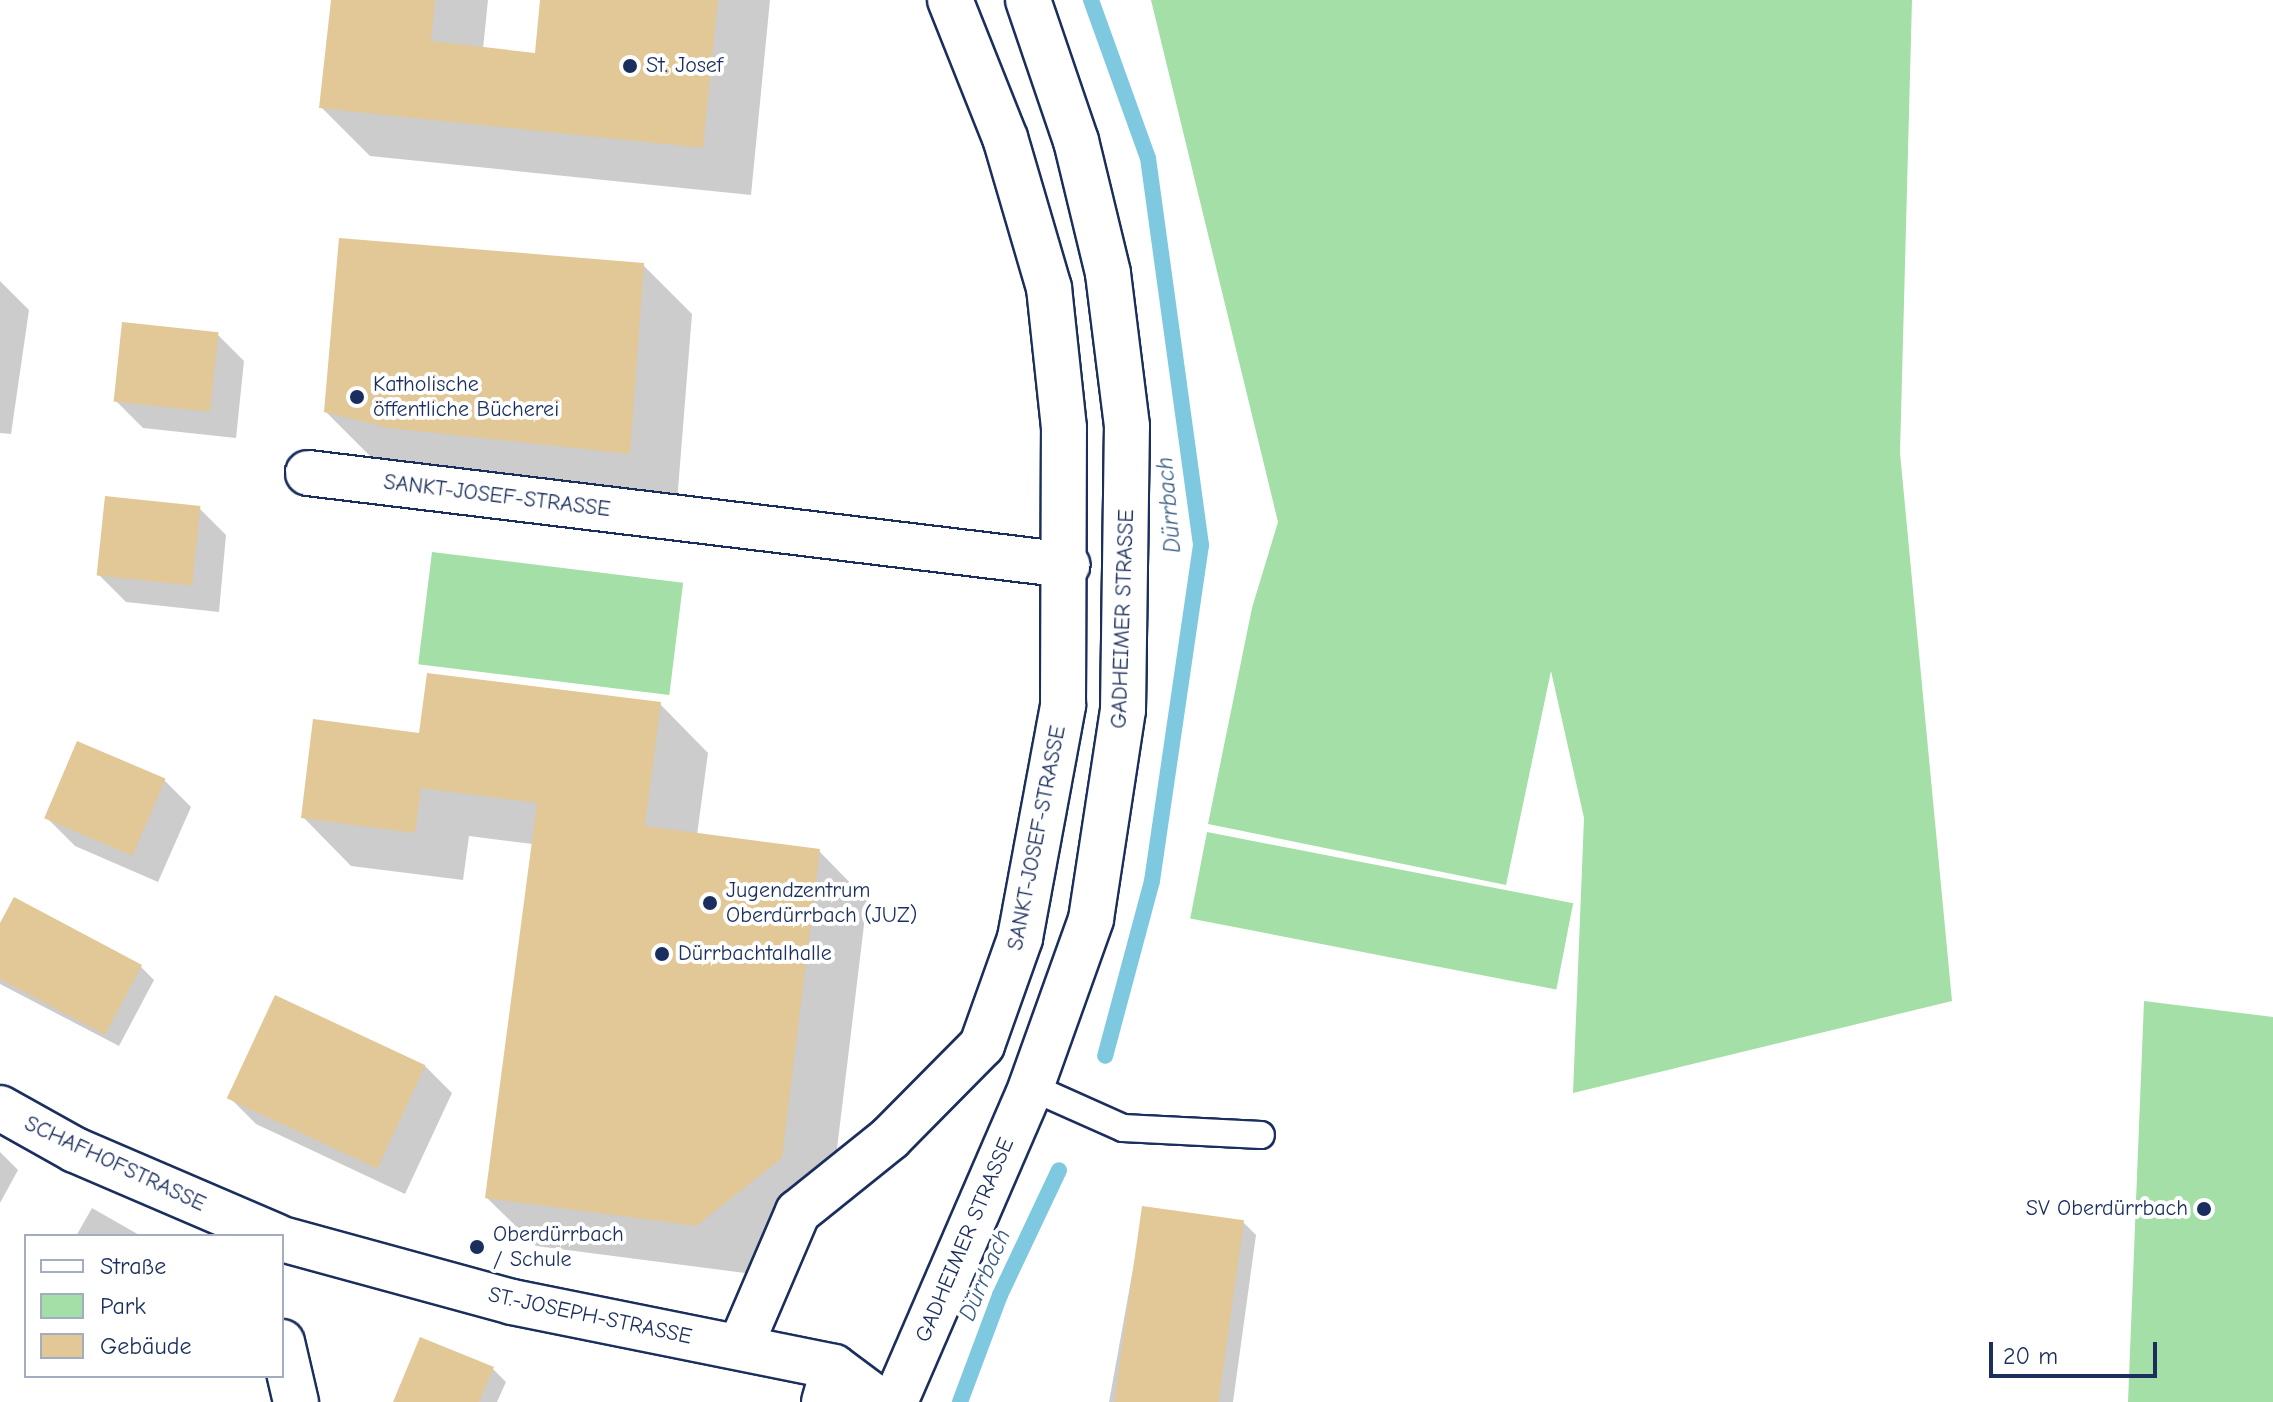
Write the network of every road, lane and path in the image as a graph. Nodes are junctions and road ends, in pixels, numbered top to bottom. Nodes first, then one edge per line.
1 (950, 0) edge
2 (1028, 0) edge
3 (308, 473) dead end
4 (1067, 565) junction
5 (1031, 1087) junction
6 (0, 1108) edge
7 (1261, 1135) dead end
8 (257, 1234) edge
9 (284, 1246) edge
10 (740, 1347) junction
11 (284, 1351) edge
12 (829, 1385) edge
13 (296, 1402) edge
14 (881, 1402) edge
15 (895, 1402) edge

1 - 4 street, SANKT-JOSEF-STRASSE
2 - 5 street, GADHEIMER STRASSE
3 - 4 street, SANKT-JOSEF-STRASSE
4 - 10 street, SANKT-JOSEF-STRASSE
5 - 7 lane
5 - 15 street, GADHEIMER STRASSE
6 - 8 street, SCHAFHOFSTRASSE
9 - 10 street, ST.-JOSEPH-STRASSE
10 - 12 street, ST.-JOSEPH-STRASSE
11 - 13 street
12 - 14 street, ST.-JOSEPH-STRASSE

